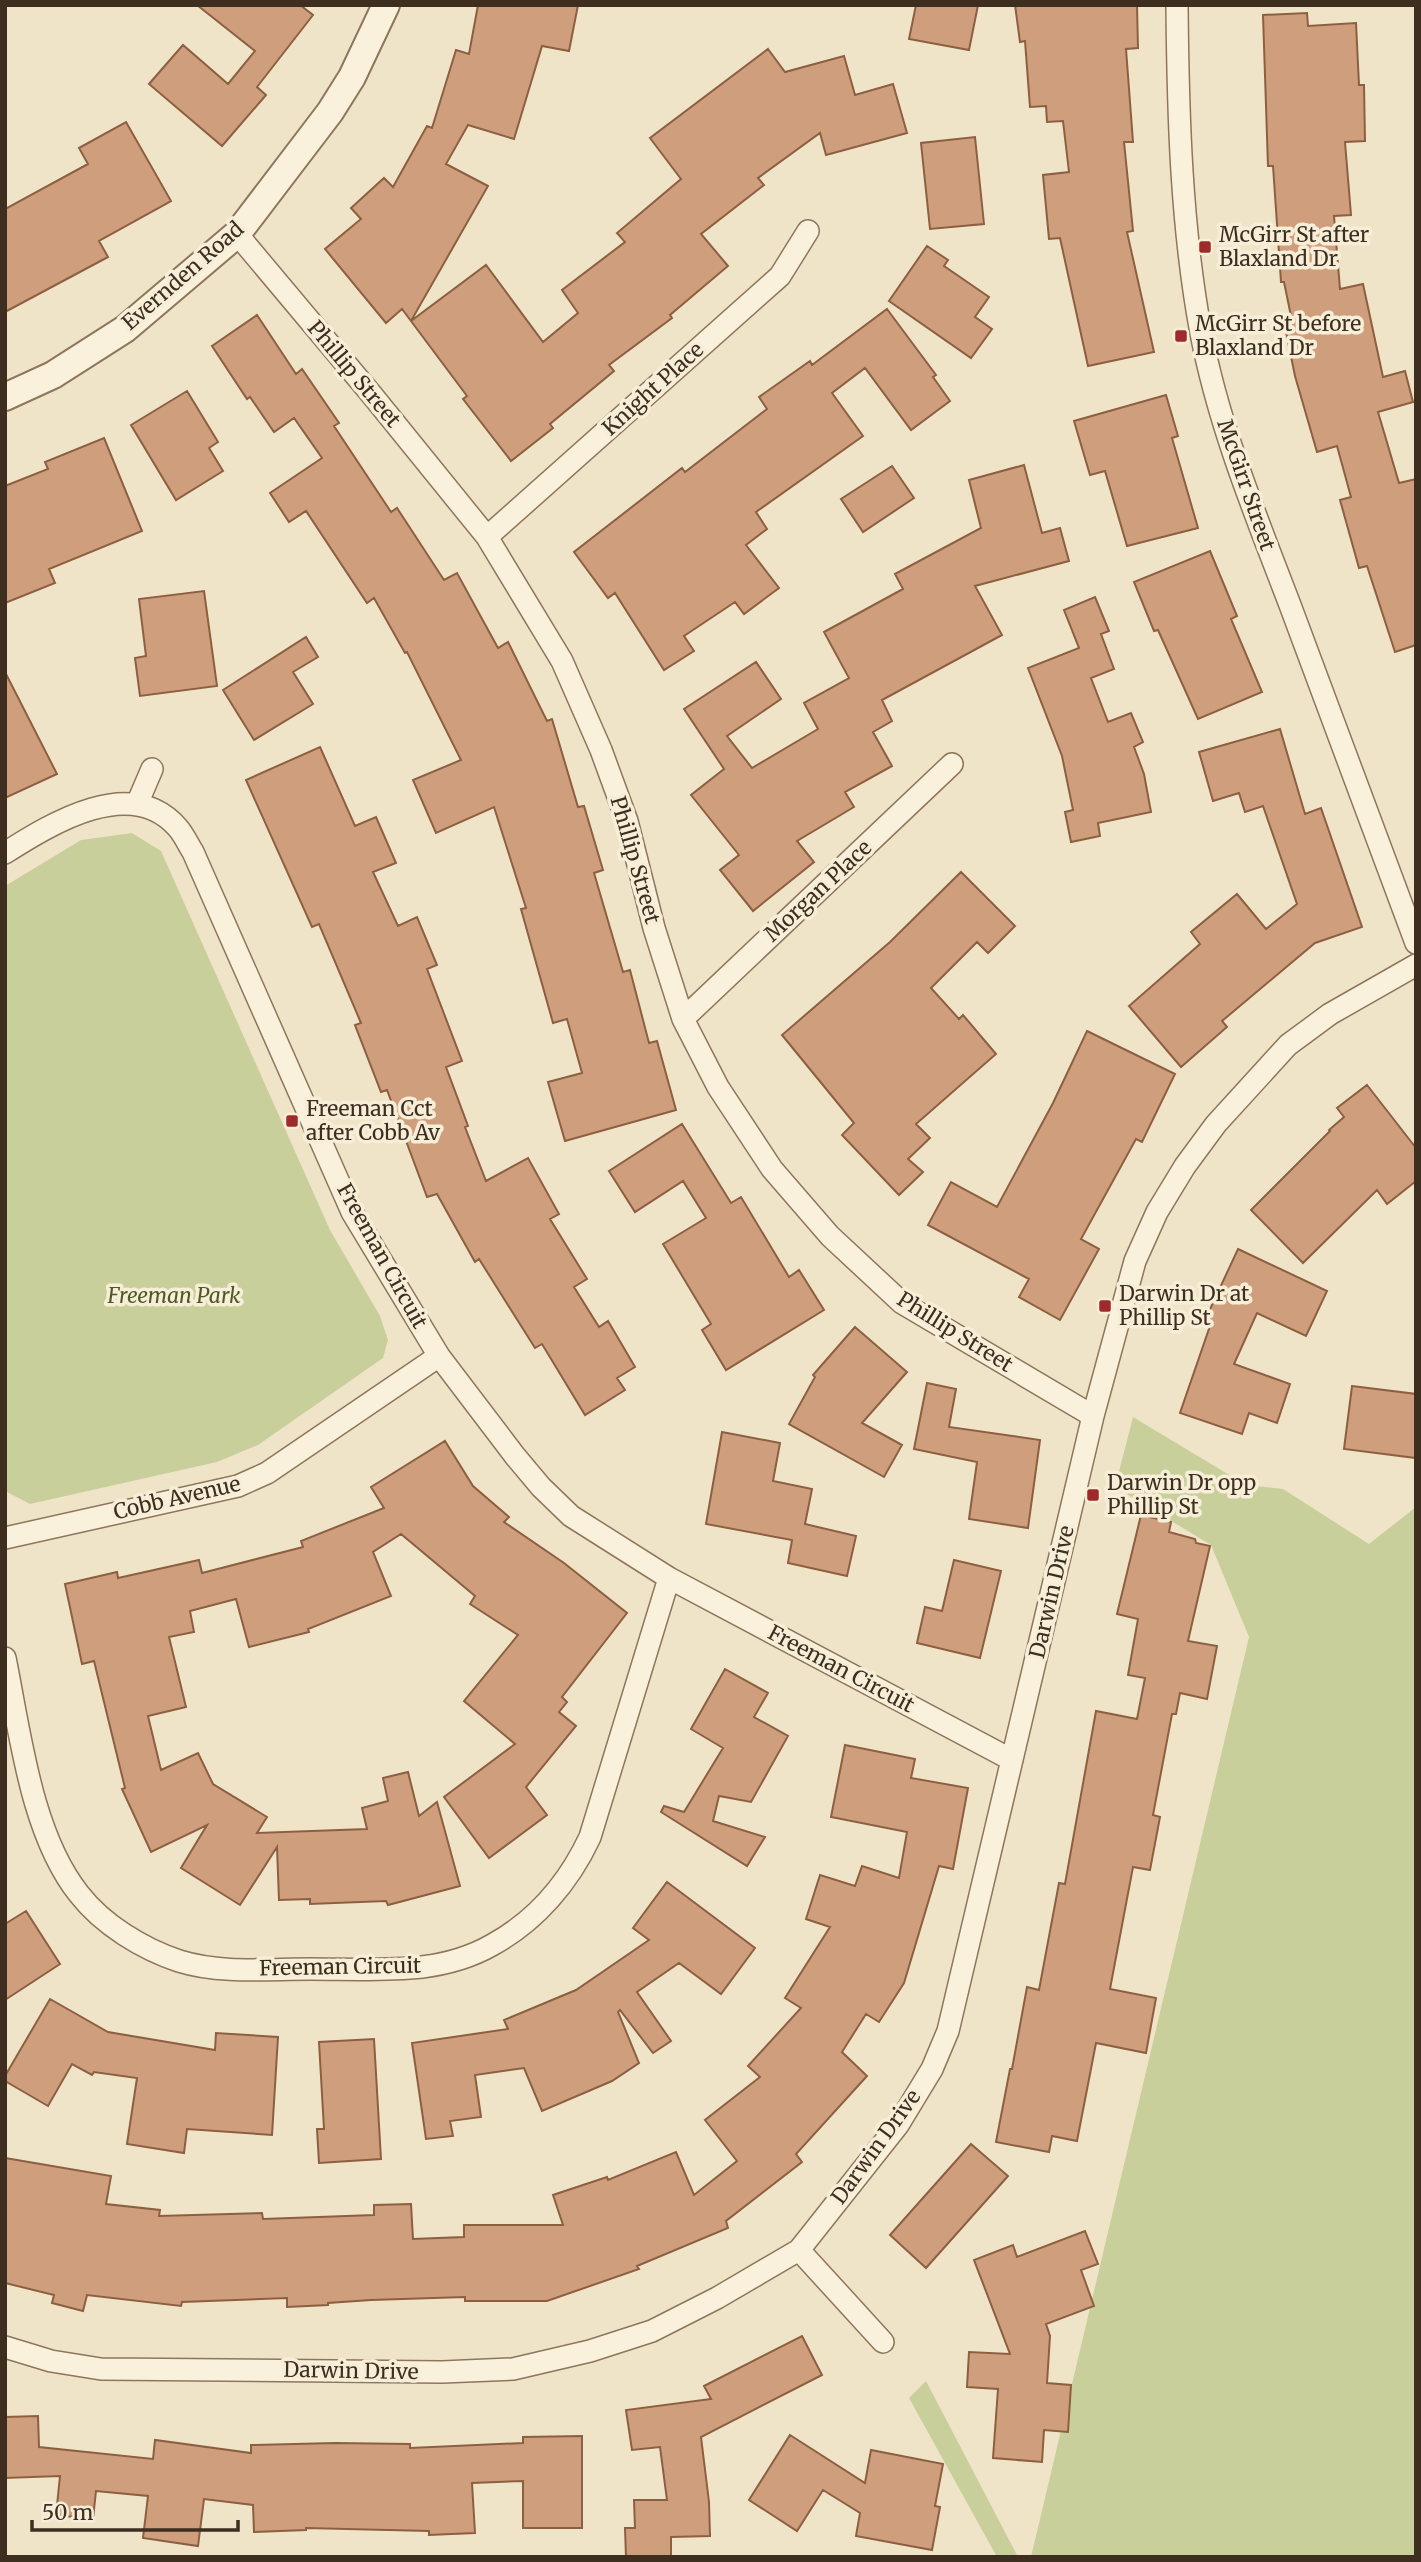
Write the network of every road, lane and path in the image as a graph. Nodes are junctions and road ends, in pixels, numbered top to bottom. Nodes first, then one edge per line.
1 (386, 5) edge
2 (1177, 5) edge
3 (808, 231) dead end
4 (237, 234) junction
5 (5, 397) edge
6 (487, 537) junction
7 (953, 764) dead end
8 (152, 769) dead end
9 (137, 804) junction
10 (5, 853) edge
11 (1416, 943) edge
12 (1416, 965) edge
13 (683, 1019) junction
14 (439, 1356) junction
15 (1093, 1416) junction
16 (5, 1538) edge
17 (669, 1578) junction
18 (5, 1658) edge
19 (1012, 1760) junction
20 (799, 2250) junction
21 (883, 2342) dead end
22 (5, 2347) edge

1 - 4 street, Evernden Road
2 - 11 street, McGirr Street
3 - 6 street, Knight Place
4 - 5 street, Evernden Road
4 - 6 street, Phillip Street
6 - 13 street, Phillip Street
7 - 13 street, Morgan Place
8 - 9 street
9 - 10 street
9 - 14 street, Freeman Circuit
12 - 15 street, Darwin Drive
13 - 15 street, Phillip Street
14 - 16 street, Cobb Avenue
14 - 17 street, Freeman Circuit
15 - 19 street, Darwin Drive
17 - 18 street, Freeman Circuit
17 - 19 street, Freeman Circuit
19 - 20 street, Darwin Drive
20 - 21 street
20 - 22 street, Darwin Drive

